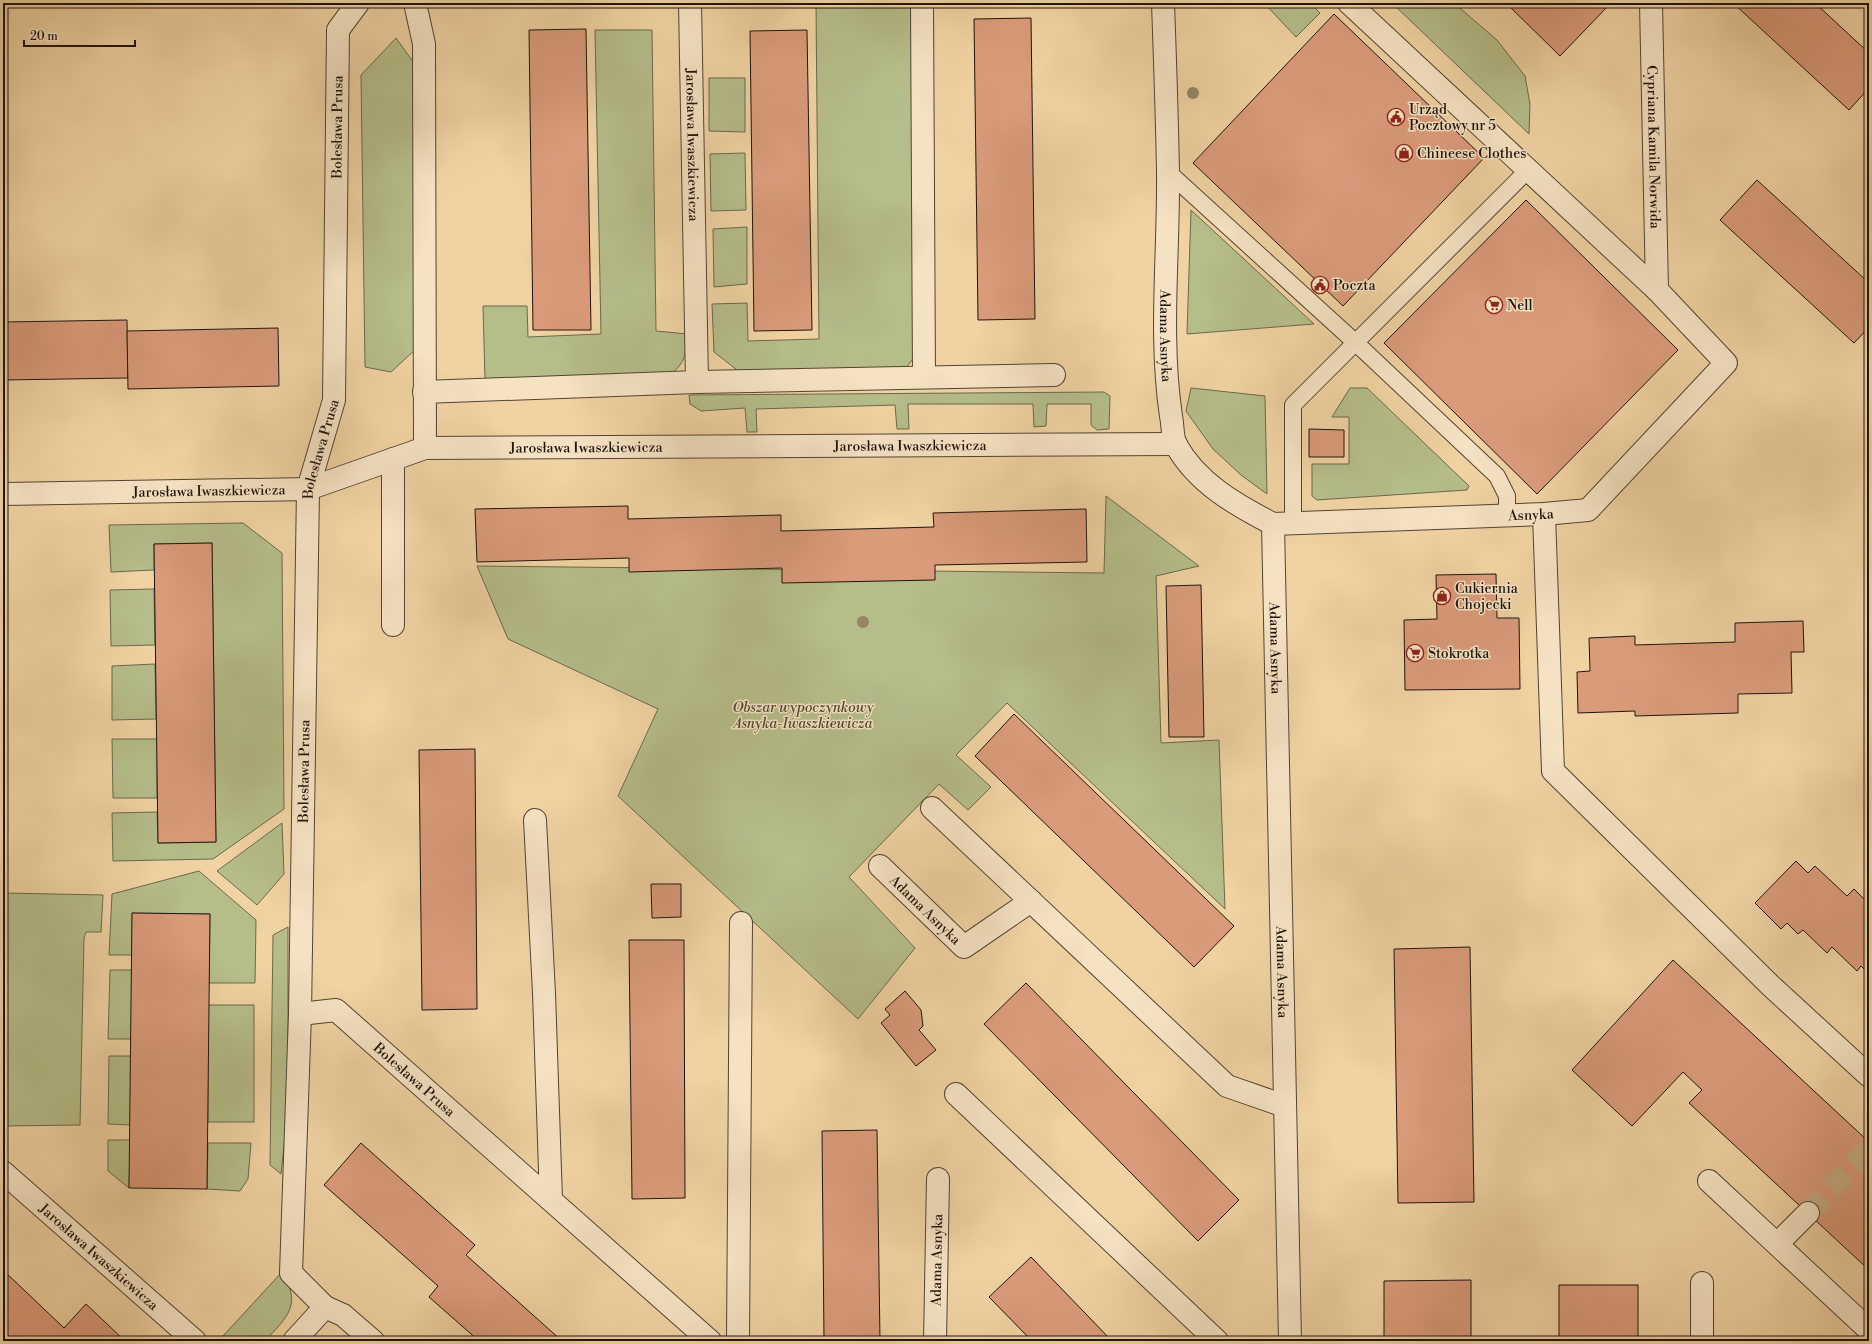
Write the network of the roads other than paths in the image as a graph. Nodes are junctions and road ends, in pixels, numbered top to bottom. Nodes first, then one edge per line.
1 (358, 3) edge
2 (415, 3) edge
3 (690, 3) edge
4 (922, 3) edge
5 (1163, 3) edge
6 (1349, 3) edge
7 (1651, 3) edge
8 (1529, 169) junction
9 (1168, 172) junction
10 (1657, 290) junction
11 (1356, 343) junction
12 (1054, 375) dead end
13 (924, 378) junction
14 (697, 382) junction
15 (424, 392) junction
16 (1176, 444) junction
17 (425, 448) junction
18 (393, 459) junction
19 (308, 489) junction
20 (3, 494) edge
21 (1544, 514) junction
22 (1507, 515) junction
23 (1283, 524) junction
24 (394, 625) dead end
25 (932, 808) dead end
26 (535, 820) dead end
27 (880, 866) dead end
28 (1031, 901) junction
29 (741, 923) dead end
30 (300, 1014) junction
31 (1869, 1076) edge
32 (956, 1094) dead end
33 (1285, 1106) junction
34 (3, 1172) edge
35 (938, 1179) dead end
36 (1710, 1181) dead end
37 (551, 1200) junction
38 (1808, 1213) tunnel mouth
39 (1777, 1244) junction
40 (1702, 1283) dead end
41 (325, 1307) junction
42 (1869, 1330) edge
43 (195, 1341) edge
44 (294, 1341) edge
45 (374, 1341) edge
46 (710, 1341) edge
47 (738, 1341) edge
48 (934, 1341) edge
49 (1217, 1341) edge
50 (1290, 1341) edge
51 (1702, 1341) edge

1 - 19 street, Bolesława Prusa
2 - 15 street
3 - 14 street, Jarosława Iwaszkiewicza
4 - 13 street
5 - 9 street, Adama Asnyka
6 - 8 street
7 - 10 street, Cypriana Kamila Norwida
8 - 10 street
8 - 11 lane
9 - 11 lane
9 - 16 street, Adama Asnyka
10 - 21 street, Asnyka
11 - 22 lane
11 - 23 lane
12 - 13 street
13 - 14 street
14 - 15 street
15 - 17 street
16 - 17 street, Jarosława Iwaszkiewicza
16 - 23 street, Adama Asnyka
17 - 18 street, Jarosława Iwaszkiewicza
18 - 19 street, Jarosława Iwaszkiewicza
18 - 24 street
19 - 20 street, Jarosława Iwaszkiewicza
19 - 30 street, Bolesława Prusa
21 - 22 street, Asnyka
21 - 31 street
22 - 23 street, Asnyka
23 - 33 street, Adama Asnyka
25 - 28 street
26 - 37 street
27 - 28 street, Adama Asnyka
28 - 33 street
29 - 47 street
30 - 37 street, Bolesława Prusa
30 - 41 street
32 - 49 street
33 - 50 street, Adama Asnyka
34 - 43 street, Jarosława Iwaszkiewicza
35 - 48 street, Adama Asnyka
36 - 39 street
37 - 46 street, Bolesława Prusa
38 - 39 street
39 - 42 street
40 - 51 street
41 - 44 street
41 - 45 street

